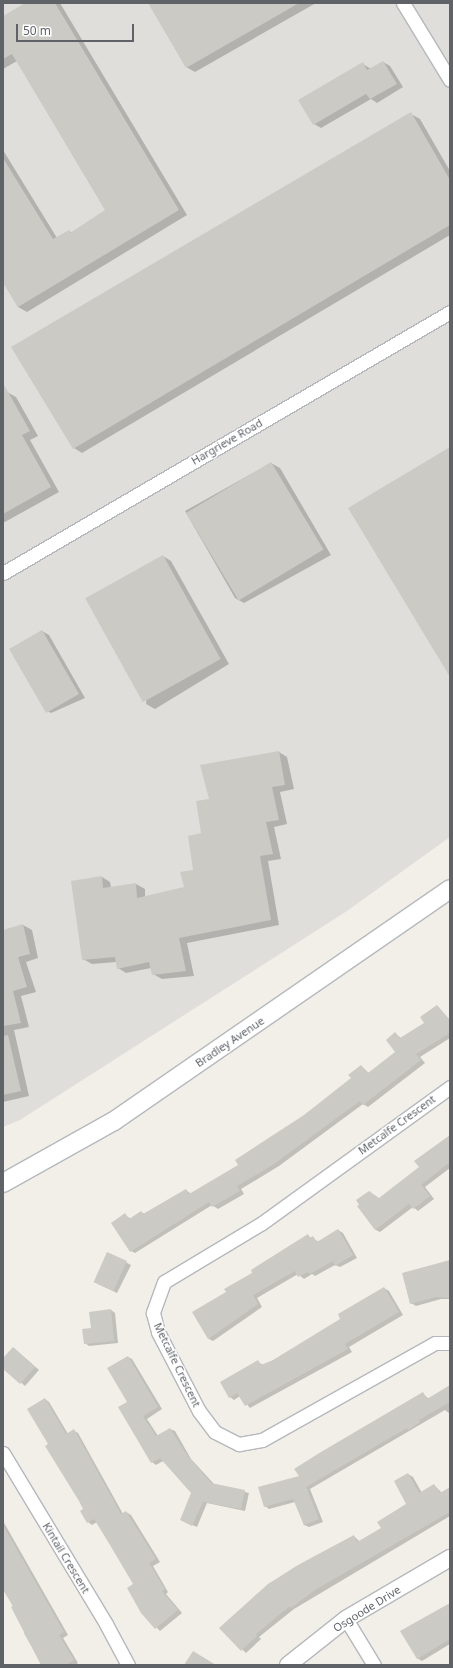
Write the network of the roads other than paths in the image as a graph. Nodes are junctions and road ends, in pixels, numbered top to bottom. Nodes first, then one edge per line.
1 (403, 3) edge
2 (450, 80) edge
3 (450, 312) edge
4 (3, 573) edge
5 (450, 889) edge
6 (450, 1087) edge
7 (3, 1183) edge
8 (450, 1343) edge
9 (3, 1453) edge
10 (450, 1558) edge
11 (346, 1620) junction
12 (128, 1665) edge
13 (288, 1665) edge
14 (374, 1665) edge

1 - 2 street
3 - 4 street, Hargrieve Road
5 - 7 main road, Bradley Avenue
6 - 8 street, Metcalfe Crescent
9 - 12 street, Kintail Crescent
10 - 11 street, Osgoode Drive
11 - 13 street, Osgoode Drive
11 - 14 street

